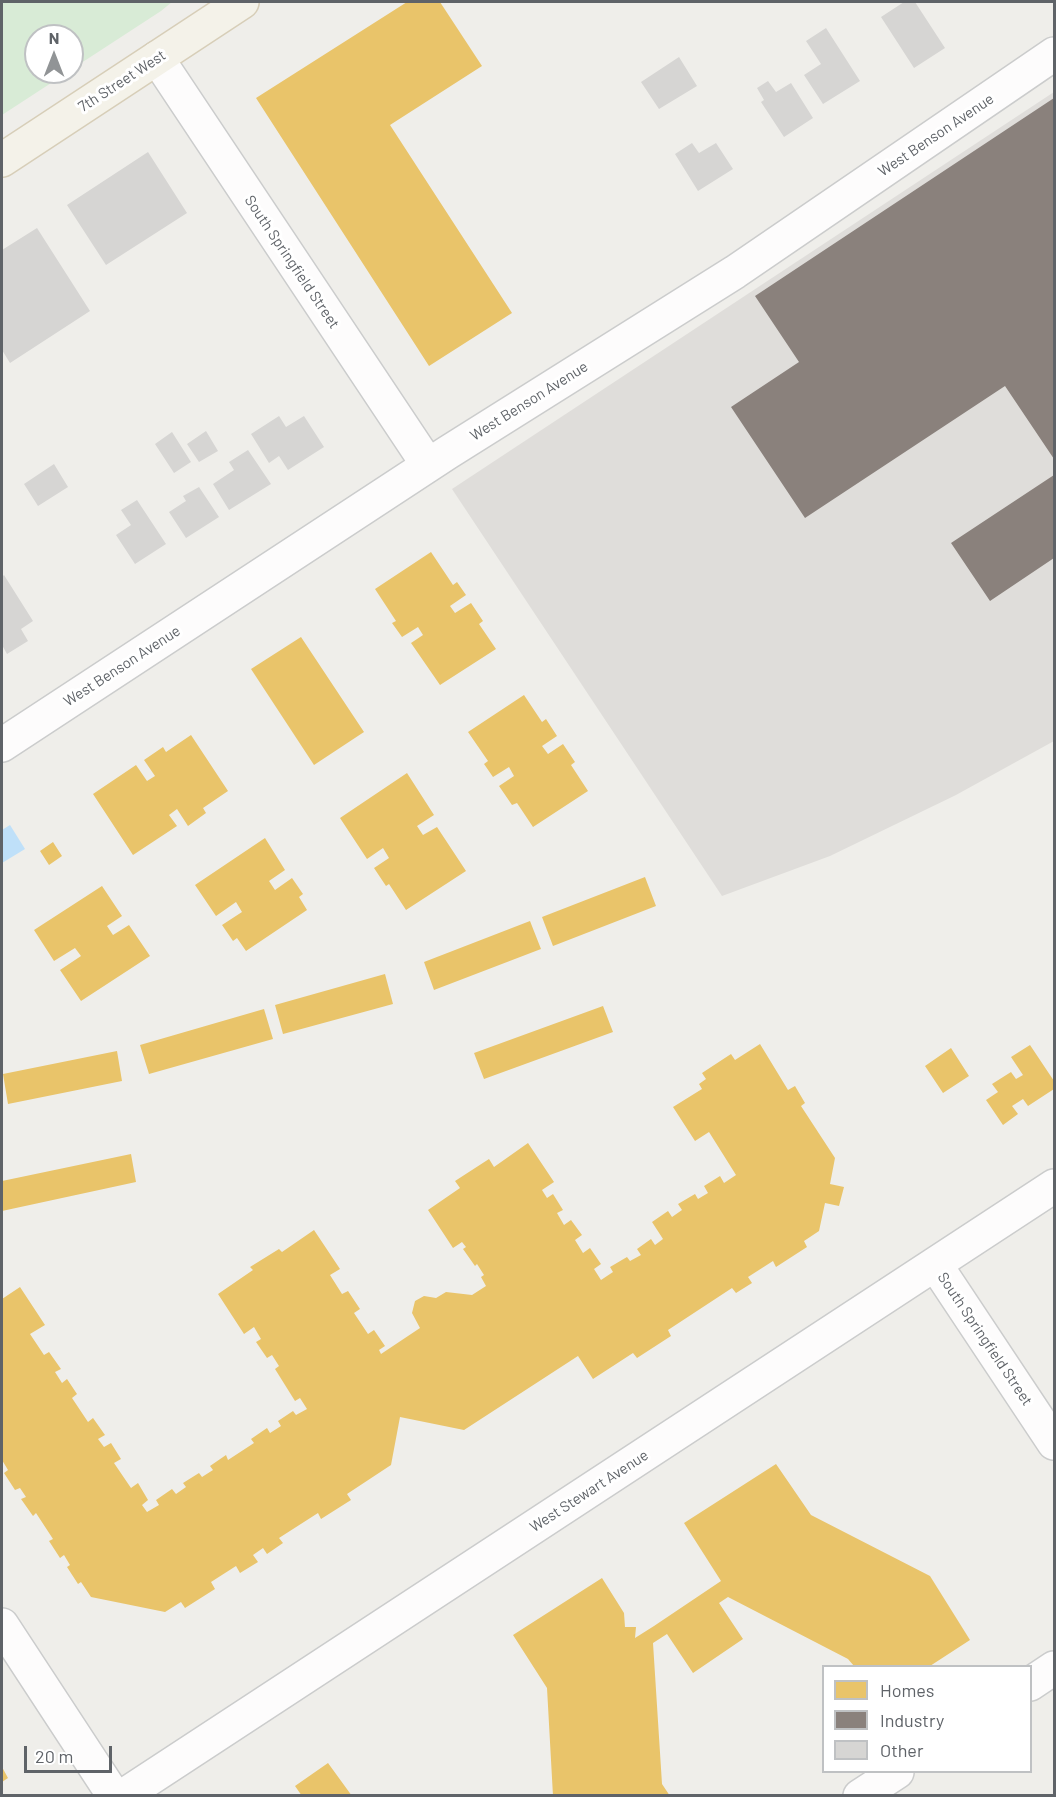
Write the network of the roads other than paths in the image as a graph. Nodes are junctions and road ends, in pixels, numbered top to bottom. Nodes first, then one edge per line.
1 (229, 5) edge
2 (1054, 54) edge
3 (157, 58) junction
4 (2, 160) edge
5 (428, 465) junction
6 (2, 745) edge
7 (1054, 1186) edge
8 (936, 1264) junction
9 (1054, 1443) edge
10 (2, 1625) edge
11 (1054, 1668) edge
12 (1032, 1683) edge
13 (895, 1773) edge
14 (114, 1796) edge
15 (123, 1796) edge
16 (860, 1796) edge

1 - 3 main road, 7th Street West
2 - 5 street, West Benson Avenue
3 - 4 main road, 7th Street West
3 - 5 street, South Springfield Street
5 - 6 street, West Benson Avenue
7 - 8 street, West Stewart Avenue
8 - 9 street, South Springfield Street
8 - 15 street, West Stewart Avenue
10 - 14 street
11 - 12 street
13 - 16 street

